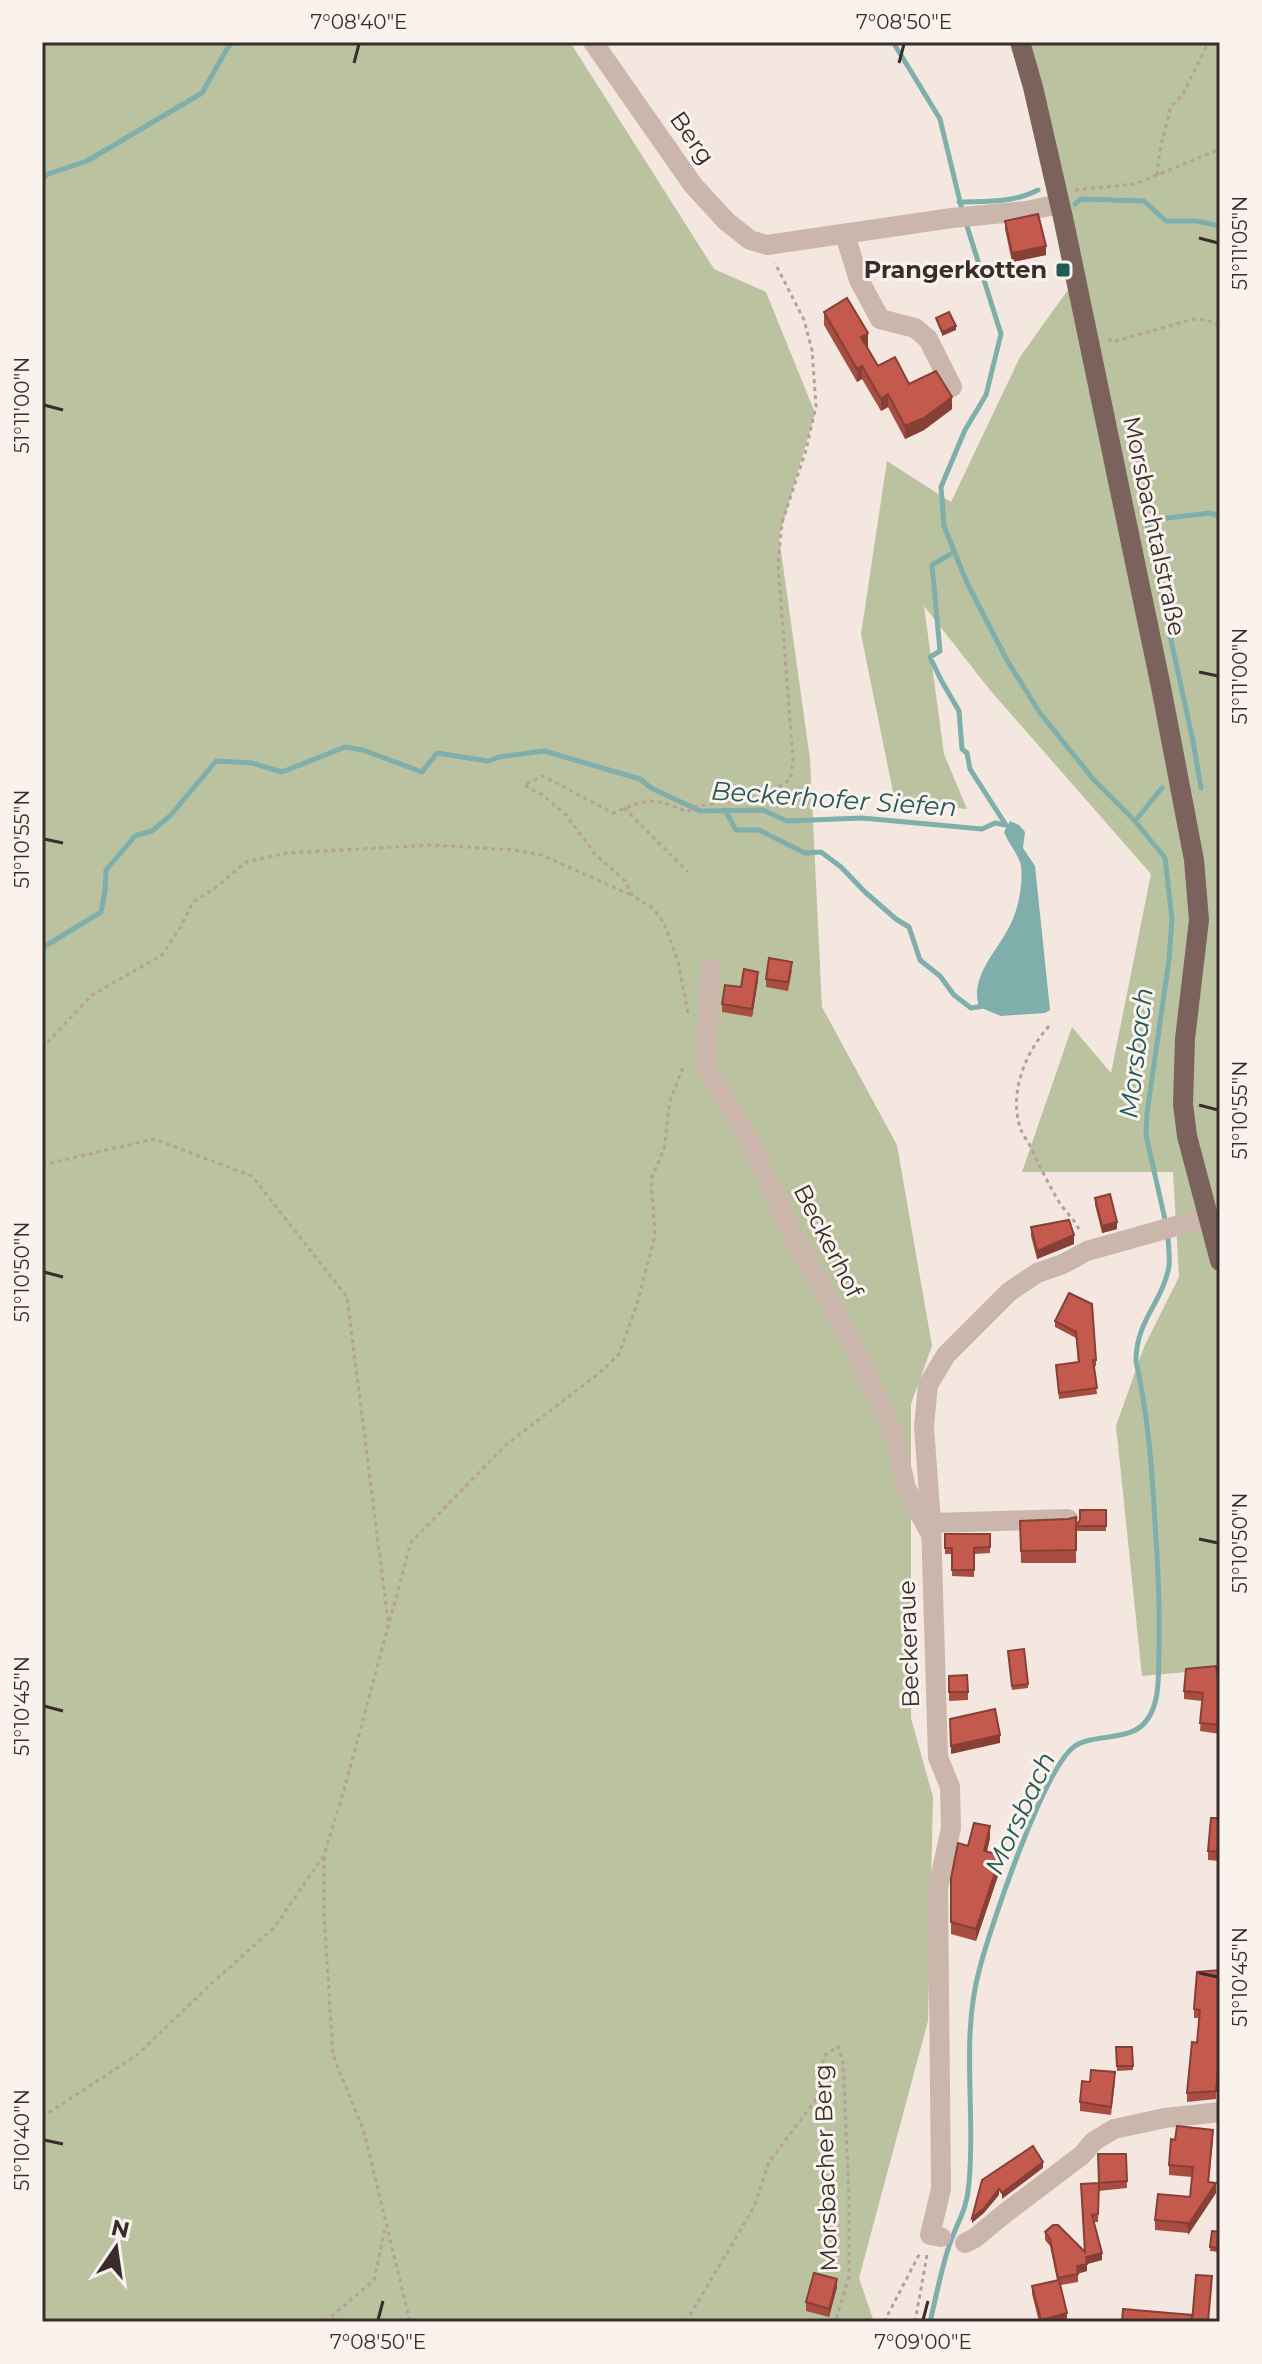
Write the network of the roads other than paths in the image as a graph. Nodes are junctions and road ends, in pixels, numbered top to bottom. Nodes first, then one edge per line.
1 (593, 42) edge
2 (1020, 42) edge
3 (1059, 199) junction
4 (845, 235) junction
5 (952, 387) dead end
6 (711, 968) dead end
7 (1208, 1217) junction
8 (1220, 1261) edge
9 (1068, 1519) edge
10 (931, 1529) junction
11 (1220, 2112) edge
12 (936, 2236) road end
13 (965, 2243) dead end

1 - 4 street, Berg
2 - 3 main road, Morsbachtalstraße
3 - 4 street
3 - 7 main road, Morsbachtalstraße
4 - 5 street
6 - 10 street, Beckerhof
7 - 8 main road, Morsbachtalstraße
7 - 10 street, Beckeraue
9 - 10 street
10 - 12 street, Beckeraue
11 - 13 street

